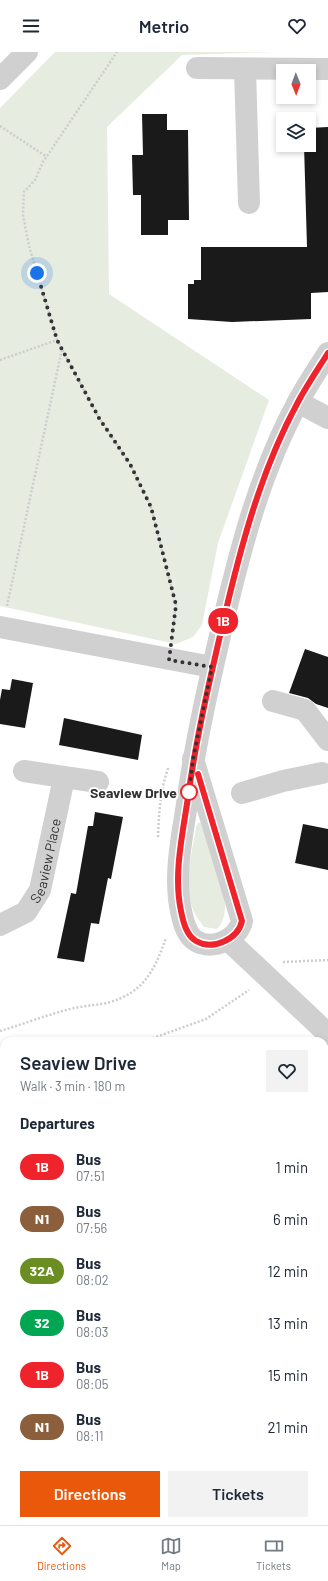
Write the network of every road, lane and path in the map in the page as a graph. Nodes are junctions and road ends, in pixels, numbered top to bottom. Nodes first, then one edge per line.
1 (27, 52) edge
2 (117, 52) edge
3 (198, 68) dead end
4 (245, 69) junction
5 (328, 69) edge
6 (0, 79) edge
7 (0, 126) edge
8 (47, 157) junction
9 (249, 203) dead end
10 (57, 340) junction
11 (62, 348) junction
12 (328, 353) edge
13 (0, 360) edge
14 (298, 402) junction
15 (328, 418) edge
16 (1, 627) edge
17 (169, 660) junction
18 (212, 667) junction
19 (273, 701) dead end
20 (328, 740) edge
21 (328, 745) edge
22 (193, 759) junction
23 (24, 771) dead end
24 (325, 777) edge
25 (64, 778) junction
26 (98, 782) dead end
27 (242, 793) dead end
28 (182, 920) junction
29 (0, 925) edge
30 (228, 940) junction
31 (328, 960) edge
32 (265, 975) junction
33 (0, 1031) edge
34 (328, 1034) edge
35 (155, 1037) edge

1 - 6 street
2 - 8 path
3 - 4 street
4 - 5 street
4 - 9 street
7 - 8 path
8 - 10 path
10 - 11 path
10 - 13 path
11 - 16 path
11 - 17 path
12 - 14 street
14 - 15 street
14 - 18 street
16 - 17 street
17 - 18 street
18 - 22 street
19 - 20 street
21 - 24 street
22 - 28 street
22 - 30 street
23 - 25 street
24 - 27 street
25 - 26 street
25 - 29 street, Seaview Place
28 - 30 street
28 - 33 path
30 - 32 street
31 - 32 path
32 - 34 street
32 - 35 path

